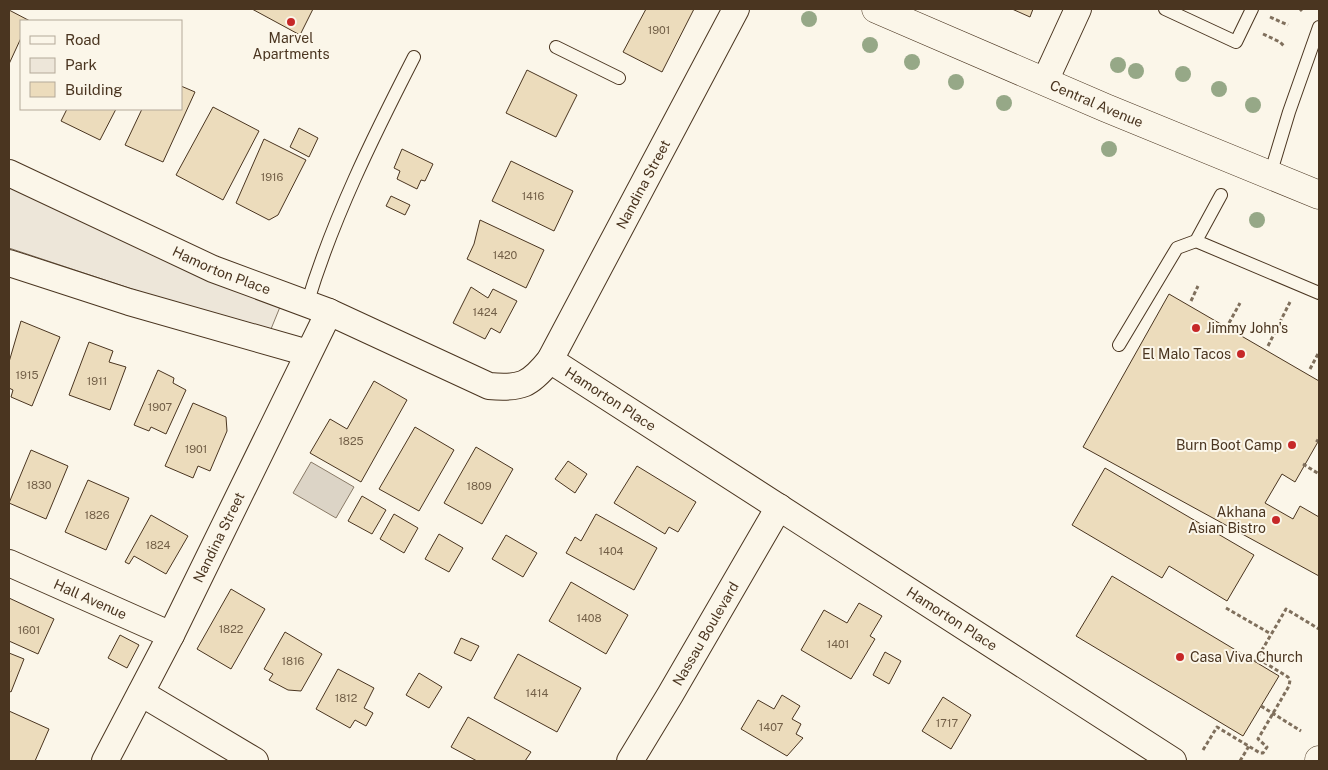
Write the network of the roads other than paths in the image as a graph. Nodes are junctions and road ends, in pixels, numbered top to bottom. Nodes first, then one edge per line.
1 (736, 9) edge
2 (876, 9) edge
3 (1078, 9) edge
4 (1165, 9) edge
5 (1252, 9) edge
6 (1319, 27) edge
7 (556, 47) dead end
8 (414, 57) dead end
9 (619, 78) dead end
10 (1044, 81) junction
11 (9, 174) edge
12 (1270, 175) junction
13 (1221, 195) dead end
14 (1319, 195) edge
15 (1196, 241) junction
16 (9, 263) edge
17 (1319, 293) edge
18 (318, 308) junction
19 (1119, 346) dead end
20 (308, 353) junction
21 (550, 360) junction
22 (779, 507) junction
23 (9, 563) edge
24 (170, 634) junction
25 (141, 692) junction
26 (105, 761) edge
27 (255, 761) edge
28 (630, 761) edge
29 (1173, 761) edge

1 - 21 street, Nandina Street
2 - 10 main road, Central Avenue
3 - 10 street
4 - 5 lane
6 - 12 lane
7 - 9 lane
8 - 18 lane
10 - 12 main road, Central Avenue
11 - 18 street, Hamorton Place
12 - 14 main road, Central Avenue
13 - 15 lane
15 - 17 lane
15 - 19 lane
16 - 20 street
18 - 20 street, Nandina Street
18 - 21 street, Hamorton Place
20 - 24 street, Nandina Street
21 - 22 street, Hamorton Place
22 - 28 street, Nassau Boulevard
22 - 29 street, Hamorton Place
23 - 24 street, Hall Avenue
24 - 25 street, Nandina Street
25 - 26 street, Nandina Street
25 - 27 street

